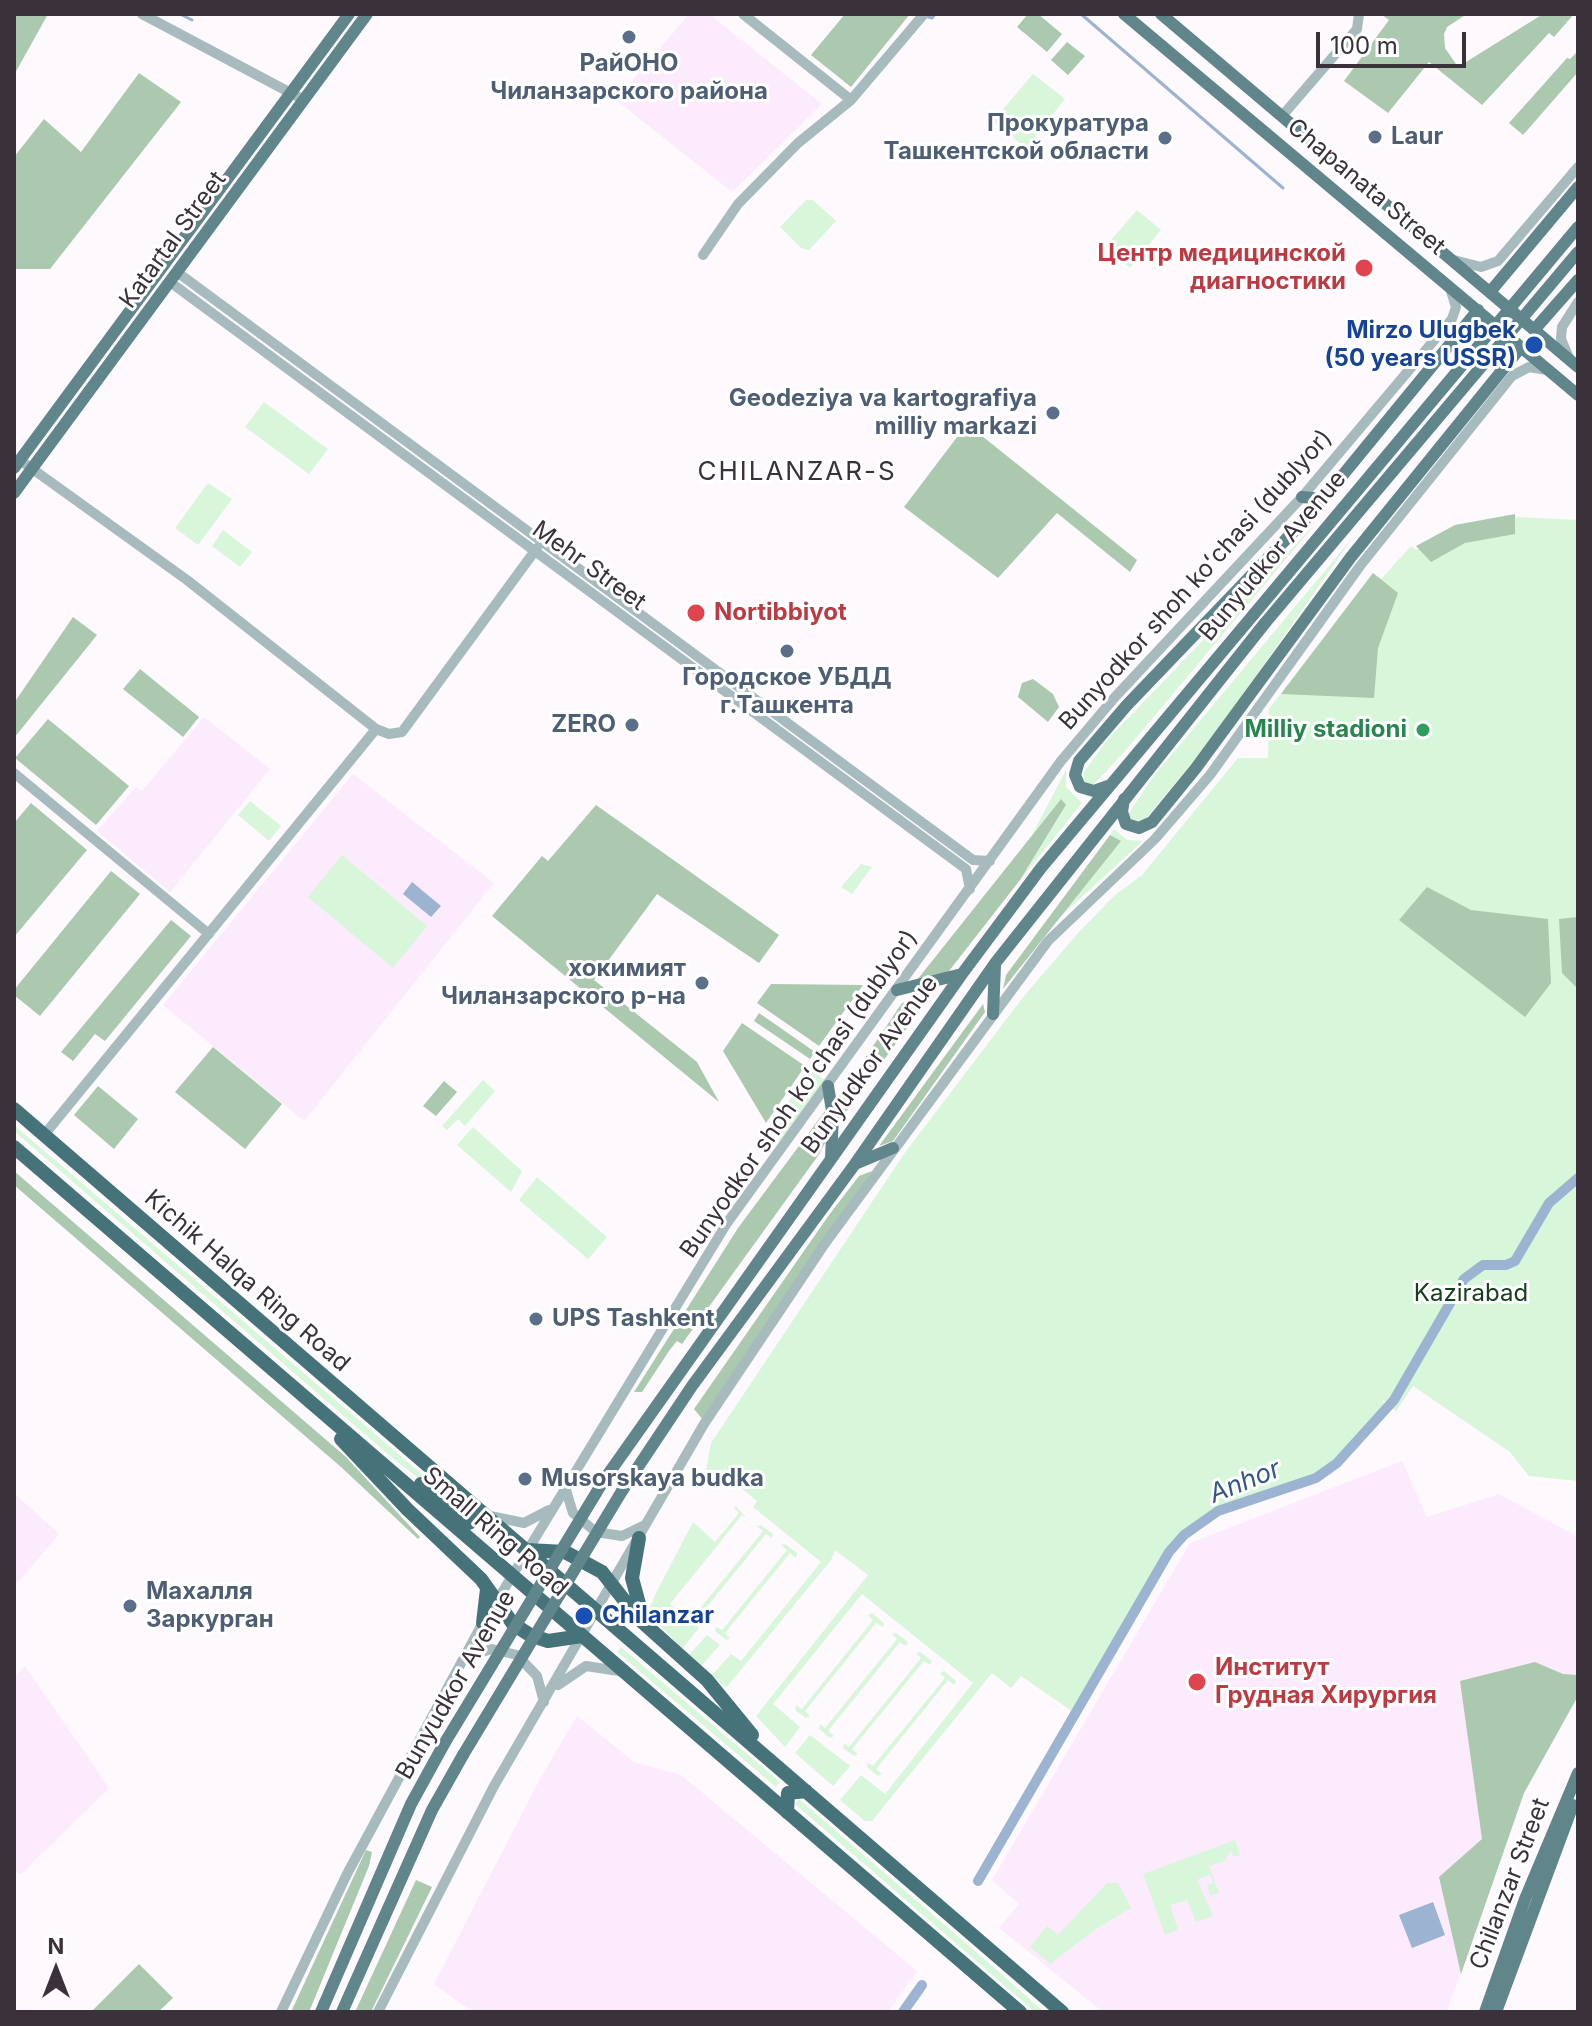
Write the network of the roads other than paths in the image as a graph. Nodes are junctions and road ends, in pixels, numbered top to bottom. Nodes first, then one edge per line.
1 (142, 14) edge
2 (349, 14) edge
3 (367, 14) edge
4 (743, 14) edge
5 (1124, 14) edge
6 (1161, 14) edge
7 (1359, 14) edge
8 (921, 18) edge
9 (1209, 55) junction
10 (1190, 69) junction
11 (292, 91) junction
12 (304, 100) junction
13 (851, 100) junction
14 (1282, 116) junction
15 (1303, 134) junction
16 (1289, 152) junction
17 (1578, 167) edge
18 (1578, 187) edge
19 (1578, 227) edge
20 (1578, 252) edge
21 (703, 255) dead end
22 (1450, 259) junction
23 (161, 268) junction
24 (173, 277) junction
25 (1578, 280) edge
26 (1446, 283) junction
27 (1490, 292) junction
28 (1578, 302) edge
29 (1478, 310) junction
30 (1534, 330) junction
31 (1521, 347) junction
32 (1577, 366) edge
33 (1552, 373) junction
34 (1578, 395) edge
35 (17, 464) edge
36 (32, 468) junction
37 (452, 475) junction
38 (444, 484) junction
39 (14, 493) edge
40 (1302, 497) junction
41 (1315, 509) junction
42 (546, 544) junction
43 (539, 554) junction
44 (697, 656) junction
45 (690, 665) junction
46 (709, 672) junction
47 (376, 729) junction
48 (14, 773) edge
49 (1109, 786) junction
50 (1125, 798) junction
51 (990, 861) junction
52 (969, 864) junction
53 (970, 891) junction
54 (209, 934) junction
55 (996, 962) junction
56 (962, 974) junction
57 (897, 990) junction
58 (993, 1014) junction
59 (828, 1086) junction
60 (14, 1109) edge
61 (44, 1135) junction
62 (14, 1147) edge
63 (893, 1148) junction
64 (831, 1158) junction
65 (855, 1164) junction
66 (279, 1375) junction
67 (385, 1466) junction
68 (563, 1492) junction
69 (474, 1505) junction
70 (648, 1523) junction
71 (639, 1538) junction
72 (527, 1550) junction
73 (511, 1575) junction
74 (613, 1583) junction
75 (492, 1595) junction
76 (597, 1610) junction
77 (483, 1623) joint
78 (654, 1632) junction
79 (582, 1636) junction
80 (464, 1657) junction
81 (627, 1675) junction
82 (544, 1702) junction
83 (777, 1766) junction
84 (1578, 1773) edge
85 (806, 1791) junction
86 (1578, 1793) edge
87 (787, 1812) junction
88 (1569, 1816) edge
89 (281, 2012) edge
90 (321, 2012) edge
91 (342, 2012) edge
92 (378, 2012) edge
93 (1020, 2012) edge
94 (1062, 2012) edge
95 (1485, 2012) edge
96 (1496, 2012) edge

1 - 11 street
2 - 11 main road, Katartal Street
3 - 12 main road, Katartal Street
4 - 13 street
5 - 10 main road, Chapanata Street
6 - 9 main road, Chapanata Street
7 - 14 street
8 - 13 street
9 - 10 main road
9 - 14 main road, Chapanata Street
10 - 16 main road, Chapanata Street
11 - 12 street
11 - 23 main road, Katartal Street
12 - 24 main road, Katartal Street
13 - 21 street
14 - 15 main road, Chapanata Street
15 - 16 main road
15 - 22 main road, Chapanata Street
16 - 26 main road, Chapanata Street
17 - 22 street
18 - 27 main road
19 - 49 main road, Bunyudkor Avenue, bridge
20 - 50 main road, Bunyudkor Avenue, bridge
22 - 27 main road, Chapanata Street
23 - 24 main road
23 - 35 main road, Katartal Street
24 - 36 main road, Katartal Street
24 - 37 street, Mehr Street
24 - 38 street, Mehr Street
25 - 30 main road
26 - 29 main road, Chapanata Street
26 - 40 street, Bunyodkor shoh koʻchasi (dublyor)
27 - 30 main road, Chapanata Street
28 - 32 street
29 - 31 main road, Chapanata Street
29 - 41 main road
30 - 32 main road, Chapanata Street
31 - 33 main road, Chapanata Street
31 - 50 main road
33 - 34 main road, Chapanata Street
33 - 58 street
35 - 36 street
36 - 39 main road, Katartal Street
36 - 47 street
37 - 38 street
37 - 42 street, Mehr Street
38 - 43 street, Mehr Street
40 - 41 main road
40 - 51 street, Bunyodkor shoh koʻchasi (dublyor)
41 - 49 main road
42 - 43 street
42 - 44 street, Mehr Street
43 - 45 street, Mehr Street
43 - 47 street
44 - 45 street
44 - 46 street, Mehr Street
45 - 46 street, Mehr Street
46 - 52 street, Mehr Street
47 - 54 street
48 - 54 street
49 - 56 main road, Bunyudkor Avenue
50 - 55 main road, Bunyudkor Avenue
51 - 52 street
51 - 53 street, Bunyodkor shoh koʻchasi (dublyor)
52 - 53 street
53 - 57 street, Bunyodkor shoh koʻchasi (dublyor)
54 - 61 street
55 - 58 main road
55 - 65 main road, Bunyudkor Avenue
56 - 57 main road
56 - 64 main road, Bunyudkor Avenue
57 - 59 street, Bunyodkor shoh koʻchasi (dublyor)
58 - 63 street
59 - 64 main road
59 - 68 street, Bunyodkor shoh koʻchasi (dublyor)
60 - 61 highway
61 - 69 highway, Small Ring Road
62 - 66 highway, Small Ring Road
63 - 65 main road
63 - 70 street
64 - 90 main road, Bunyudkor Avenue, bridge
65 - 91 main road, Bunyudkor Avenue, bridge
66 - 67 highway, Small Ring Road
66 - 75 highway
67 - 69 highway
67 - 73 highway, Small Ring Road
68 - 69 street
68 - 70 street
68 - 72 street, Bunyodkor shoh koʻchasi (dublyor)
69 - 72 highway, Small Ring Road
70 - 71 street
71 - 74 street
71 - 78 highway
72 - 73 street, Bunyodkor shoh koʻchasi (dublyor)
72 - 74 highway
72 - 76 highway, Small Ring Road
73 - 75 street, Bunyodkor shoh koʻchasi (dublyor)
73 - 79 highway, Small Ring Road
74 - 76 street
74 - 78 highway
75 - 77 highway
75 - 79 highway
76 - 79 street
76 - 83 highway, Small Ring Road
77 - 80 street
78 - 83 highway
79 - 81 highway, Small Ring Road
79 - 82 street
80 - 82 street
80 - 89 street
81 - 82 street
81 - 87 highway, Small Ring Road
82 - 92 street
83 - 85 highway, Small Ring Road
84 - 88 main road, Chilanzar Street
85 - 87 highway
85 - 94 highway, Small Ring Road
86 - 88 main road, Chilanzar Street
87 - 93 highway, Small Ring Road
88 - 95 main road, Chilanzar Street
88 - 96 main road, Chilanzar Street

